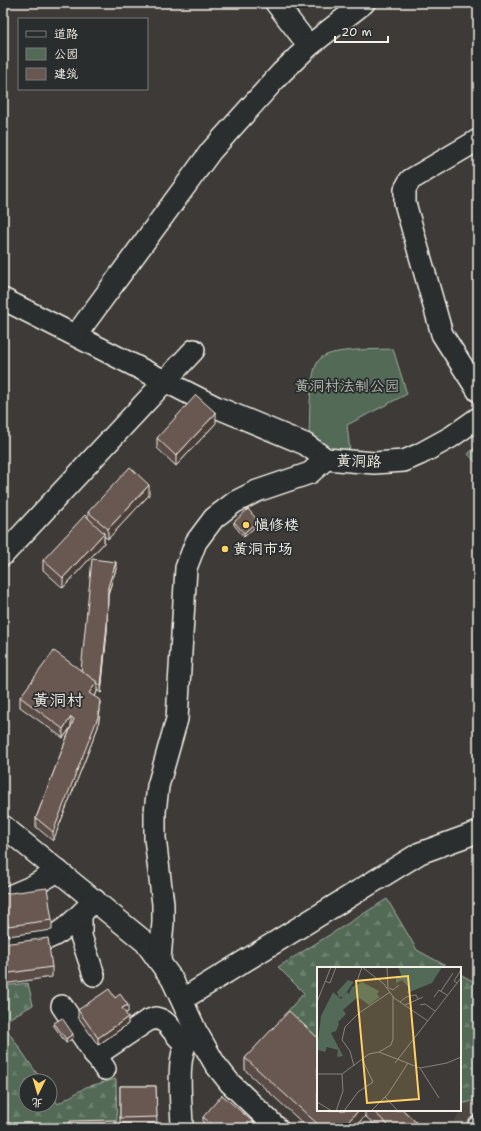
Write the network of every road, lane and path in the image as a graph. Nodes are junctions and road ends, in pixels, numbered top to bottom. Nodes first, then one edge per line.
1 (276, 3) edge
2 (364, 3) edge
3 (309, 46) junction
4 (478, 140) edge
5 (3, 299) edge
6 (76, 335) junction
7 (194, 350) dead end
8 (478, 392) edge
9 (478, 418) edge
10 (326, 459) junction
11 (3, 555) edge
12 (3, 826) edge
13 (478, 832) edge
14 (58, 871) junction
15 (3, 899) edge
16 (88, 907) junction
17 (3, 947) edge
18 (160, 960) junction
19 (94, 975) dead end
20 (183, 999) junction
21 (62, 1006) dead end
22 (190, 1037) junction
23 (182, 1128) edge
24 (277, 1128) edge

1 - 3 street
2 - 3 street
3 - 6 street
4 - 8 street
5 - 6 street, 黄洞路
6 - 10 street, 黄洞路
7 - 11 street
9 - 10 street, 黄洞路
10 - 18 street
12 - 14 street
13 - 20 street
14 - 15 street
14 - 16 street
16 - 17 street
16 - 18 street
16 - 19 street
18 - 20 street
20 - 22 street
21 - 22 street
22 - 23 street
22 - 24 street

